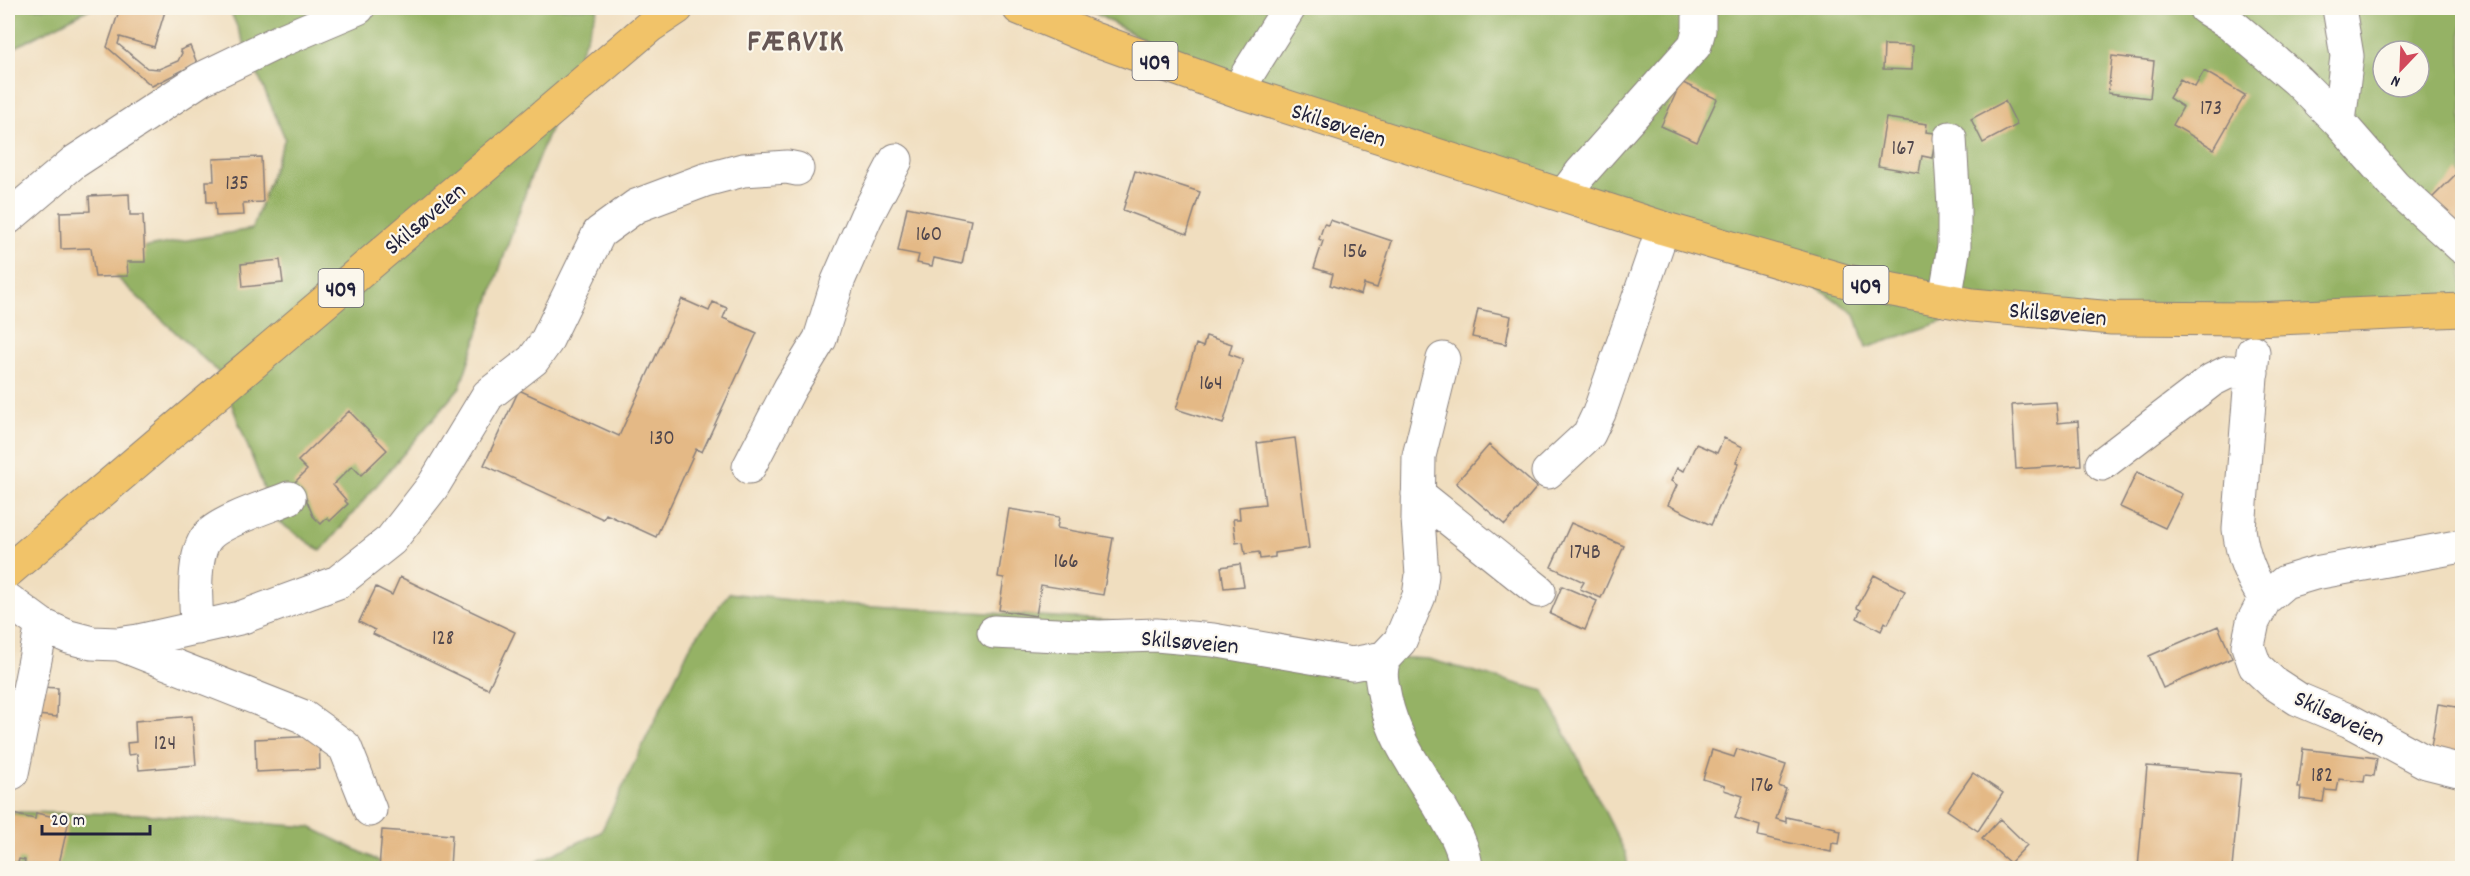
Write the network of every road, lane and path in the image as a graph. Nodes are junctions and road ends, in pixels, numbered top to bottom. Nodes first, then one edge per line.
1 (358, 8) edge
2 (677, 8) edge
3 (1019, 8) edge
4 (1290, 8) edge
5 (1699, 8) edge
6 (2205, 8) edge
7 (2339, 8) edge
8 (1241, 92) junction
9 (2339, 122) junction
10 (1950, 138) dead end
11 (896, 160) dead end
12 (797, 169) dead end
13 (1564, 195) junction
14 (8, 218) edge
15 (1663, 228) junction
16 (2463, 248) edge
17 (1945, 300) junction
18 (2463, 310) edge
19 (1443, 359) dead end
20 (2102, 464) dead end
21 (749, 467) dead end
22 (1548, 472) dead end
23 (1418, 494) junction
24 (289, 498) dead end
25 (2463, 546) edge
26 (8, 571) edge
27 (1539, 591) dead end
28 (2265, 599) junction
29 (8, 600) edge
30 (42, 625) junction
31 (198, 628) junction
32 (994, 632) dead end
33 (117, 644) junction
34 (1384, 658) junction
35 (2463, 771) edge
36 (12, 773) dead end
37 (370, 810) dead end
38 (1466, 868) edge

1 - 14 street
2 - 26 main road, Skilsøveien / 409
3 - 8 main road, Skilsøveien / 409
4 - 8 street
5 - 13 street
6 - 9 street
7 - 9 street
8 - 13 main road, Skilsøveien / 409
9 - 16 street
10 - 17 street
11 - 21 street
12 - 31 street
13 - 15 main road, Skilsøveien / 409
15 - 17 main road, Skilsøveien / 409
15 - 22 street
17 - 18 main road, Skilsøveien / 409
19 - 23 street
20 - 28 street
23 - 27 street
23 - 34 street
24 - 31 street
25 - 28 street, Skilsøveien
28 - 35 street, Skilsøveien
29 - 30 street
30 - 33 street
30 - 36 street
31 - 33 street
32 - 34 street, Skilsøveien
33 - 37 street
34 - 38 street

